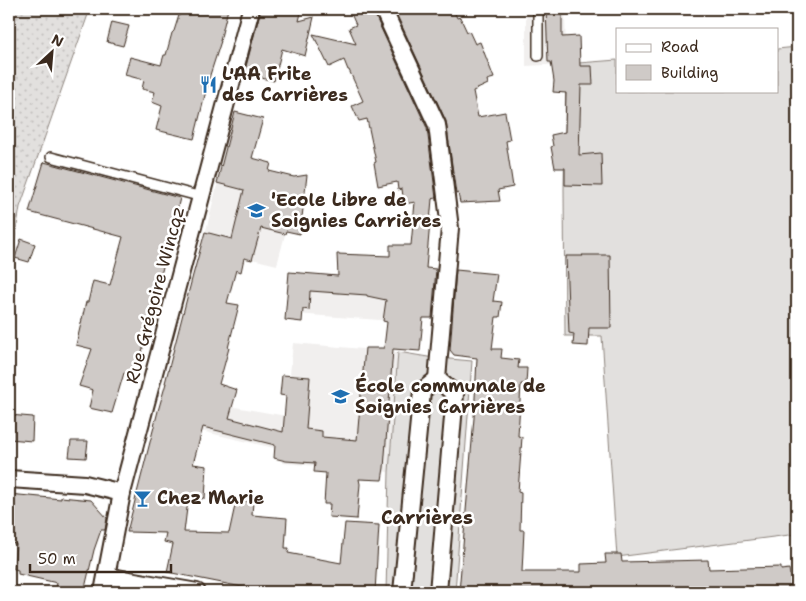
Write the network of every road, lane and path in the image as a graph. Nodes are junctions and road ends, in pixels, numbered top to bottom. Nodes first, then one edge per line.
1 (251, 9) edge
2 (383, 9) edge
3 (538, 9) edge
4 (538, 56) dead end
5 (51, 157) dead end
6 (202, 197) junction
7 (437, 379) junction
8 (9, 479) edge
9 (122, 493) junction
10 (106, 576) junction
11 (103, 592) edge
12 (197, 592) edge
13 (402, 592) edge
14 (438, 592) edge

1 - 6 street, Rue Grégoire Wincqz
2 - 7 street
3 - 4 lane
5 - 6 lane
6 - 9 street, Rue Grégoire Wincqz
7 - 13 street
7 - 14 street
8 - 9 street
9 - 10 street, Rue Grégoire Wincqz
10 - 11 street, Rue Grégoire Wincqz
10 - 12 street

